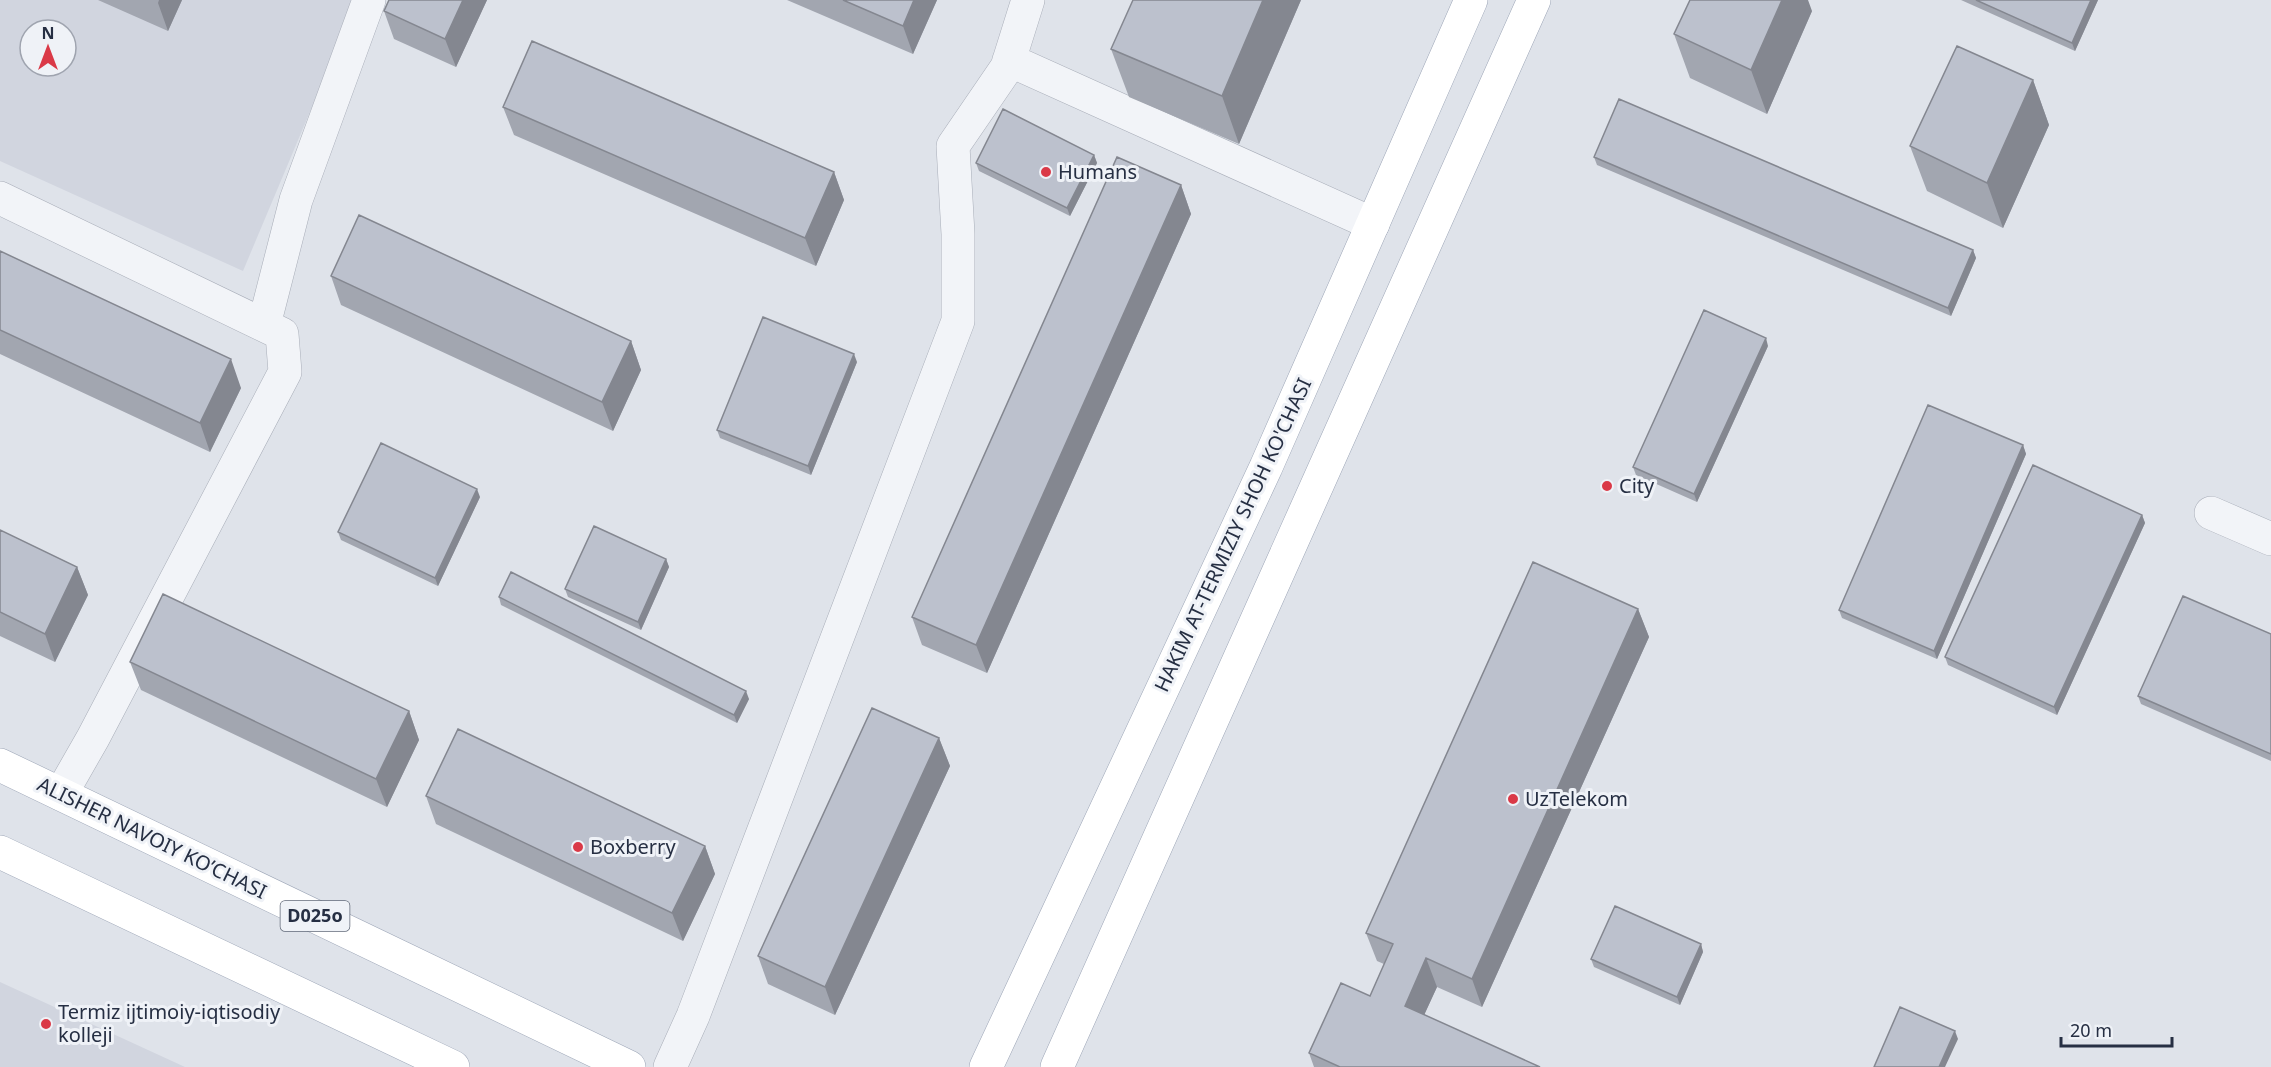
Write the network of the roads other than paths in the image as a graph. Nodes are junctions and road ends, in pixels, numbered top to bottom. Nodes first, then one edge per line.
1 (369, 0) edge
2 (1028, 0) edge
3 (1471, 0) edge
4 (1534, 0) edge
5 (1009, 60) junction
6 (0, 198) edge
7 (1373, 224) junction
8 (264, 325) junction
9 (2211, 513) dead end
10 (2271, 539) edge
11 (0, 765) edge
12 (61, 794) junction
13 (0, 852) edge
14 (453, 1067) edge
15 (629, 1067) edge
16 (670, 1067) edge
17 (986, 1067) edge
18 (1057, 1067) edge

1 - 8 lane
2 - 5 lane
3 - 7 main road, HAKIM AT-TERMIZIY SHOH KO'CHASI
4 - 18 main road
5 - 7 lane
5 - 16 lane
6 - 8 lane
7 - 17 main road, HAKIM AT-TERMIZIY SHOH KO'CHASI
8 - 12 lane
9 - 10 lane
11 - 12 main road, ALISHER NAVOIY KO’CHASI / D025o
12 - 15 main road, ALISHER NAVOIY KO’CHASI / D025o
13 - 14 main road

